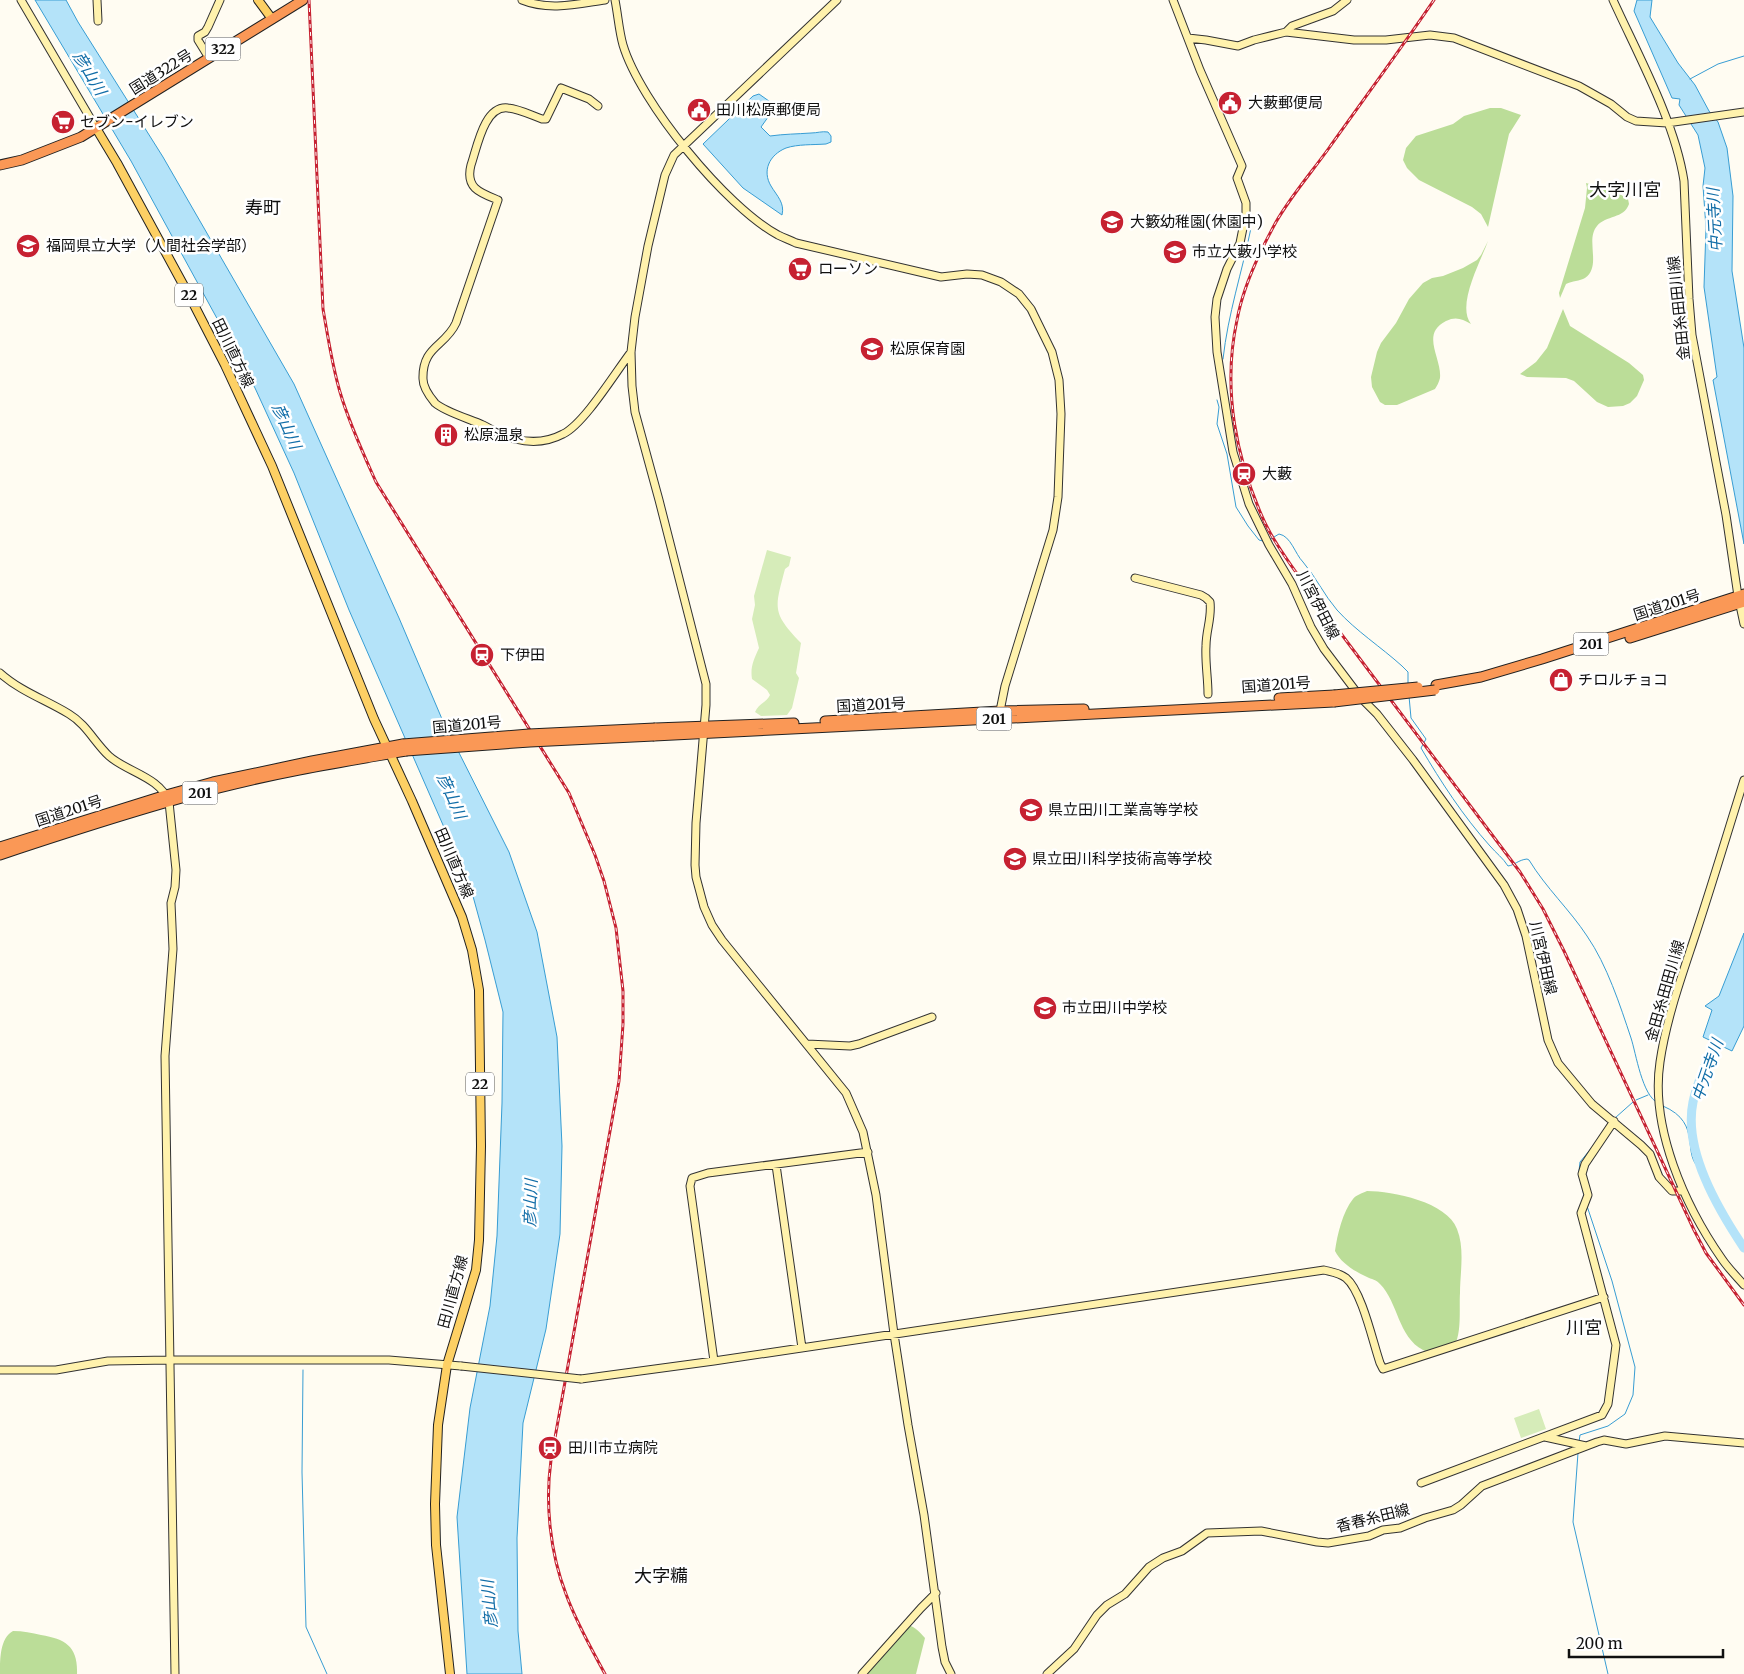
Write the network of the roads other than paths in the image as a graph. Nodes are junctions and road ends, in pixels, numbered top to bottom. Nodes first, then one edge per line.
1 (21, 0) edge
2 (97, 0) edge
3 (220, 0) edge
4 (258, 0) edge
5 (304, 0) edge
6 (522, 0) edge
7 (605, 0) edge
8 (615, 0) edge
9 (837, 0) edge
10 (1173, 0) edge
11 (1347, 0) edge
12 (1613, 0) edge
13 (272, 19) junction
14 (98, 21) dead end
15 (1286, 32) junction
16 (1188, 38) junction
17 (209, 58) junction
18 (598, 106) dead end
19 (1744, 112) edge
20 (1670, 122) junction
21 (99, 126) junction
22 (683, 144) junction
23 (0, 165) edge
24 (631, 352) junction
25 (1135, 578) dead end
26 (1741, 598) edge
27 (1744, 624) edge
28 (0, 673) edge
29 (1208, 694) dead end
30 (999, 715) junction
31 (704, 729) junction
32 (390, 751) junction
33 (1744, 780) edge
34 (167, 798) junction
35 (0, 847) edge
36 (0, 855) edge
37 (932, 1017) dead end
38 (807, 1044) junction
39 (1614, 1122) junction
40 (868, 1152) junction
41 (776, 1165) junction
42 (1683, 1191) junction
43 (1744, 1285) edge
44 (1604, 1297) junction
45 (894, 1334) junction
46 (802, 1348) junction
47 (170, 1360) junction
48 (714, 1361) junction
49 (447, 1365) junction
50 (0, 1370) edge
51 (1545, 1437) junction
52 (1744, 1443) edge
53 (1586, 1446) junction
54 (1421, 1483) dead end
55 (936, 1593) junction
56 (175, 1674) edge
57 (450, 1674) edge
58 (862, 1674) edge
59 (951, 1674) edge
60 (1047, 1674) edge

1 - 21 street
2 - 14 street
3 - 17 street
4 - 13 main road
5 - 13 highway, 国道322号 / 322
6 - 7 street
8 - 22 street
9 - 22 street
10 - 16 street, 川宮伊田線
11 - 15 street
12 - 20 street, 金田糸田田川線
13 - 17 highway, 国道322号 / 322
15 - 16 street
15 - 20 street
16 - 39 street, 川宮伊田線
17 - 21 highway, 国道322号 / 322
18 - 24 street
19 - 20 street
20 - 26 street, 金田糸田田川線
21 - 23 highway, 国道322号 / 322
21 - 32 main road, 田川直方線 / 22
22 - 24 street
22 - 30 street
24 - 31 street
25 - 29 street
26 - 27 street, 金田糸田田川線
26 - 30 highway, 国道201号 / 201, bridge
28 - 34 street
30 - 31 highway, 国道201号 / 201
31 - 32 highway, 国道201号 / 201, bridge
31 - 38 street
32 - 34 highway, 国道201号 / 201
32 - 49 main road, 田川直方線 / 22
33 - 42 street, 金田糸田田川線
34 - 35 highway, 国道201号 / 201
34 - 36 highway, 国道201号 / 201
34 - 47 street
37 - 38 street
38 - 40 street
39 - 42 street, 川宮伊田線
39 - 44 street
40 - 41 street
40 - 45 street
41 - 46 street
41 - 48 street
42 - 43 street, 金田糸田田川線
44 - 45 street
44 - 51 street
45 - 46 street
45 - 55 street
46 - 48 street
47 - 49 street
47 - 50 street
47 - 56 street
48 - 49 street, bridge
49 - 57 main road, 田川直方線 / 22
51 - 53 street
51 - 54 street
52 - 53 street, 香春糸田線
53 - 60 street, 香春糸田線
55 - 58 street
55 - 59 street

